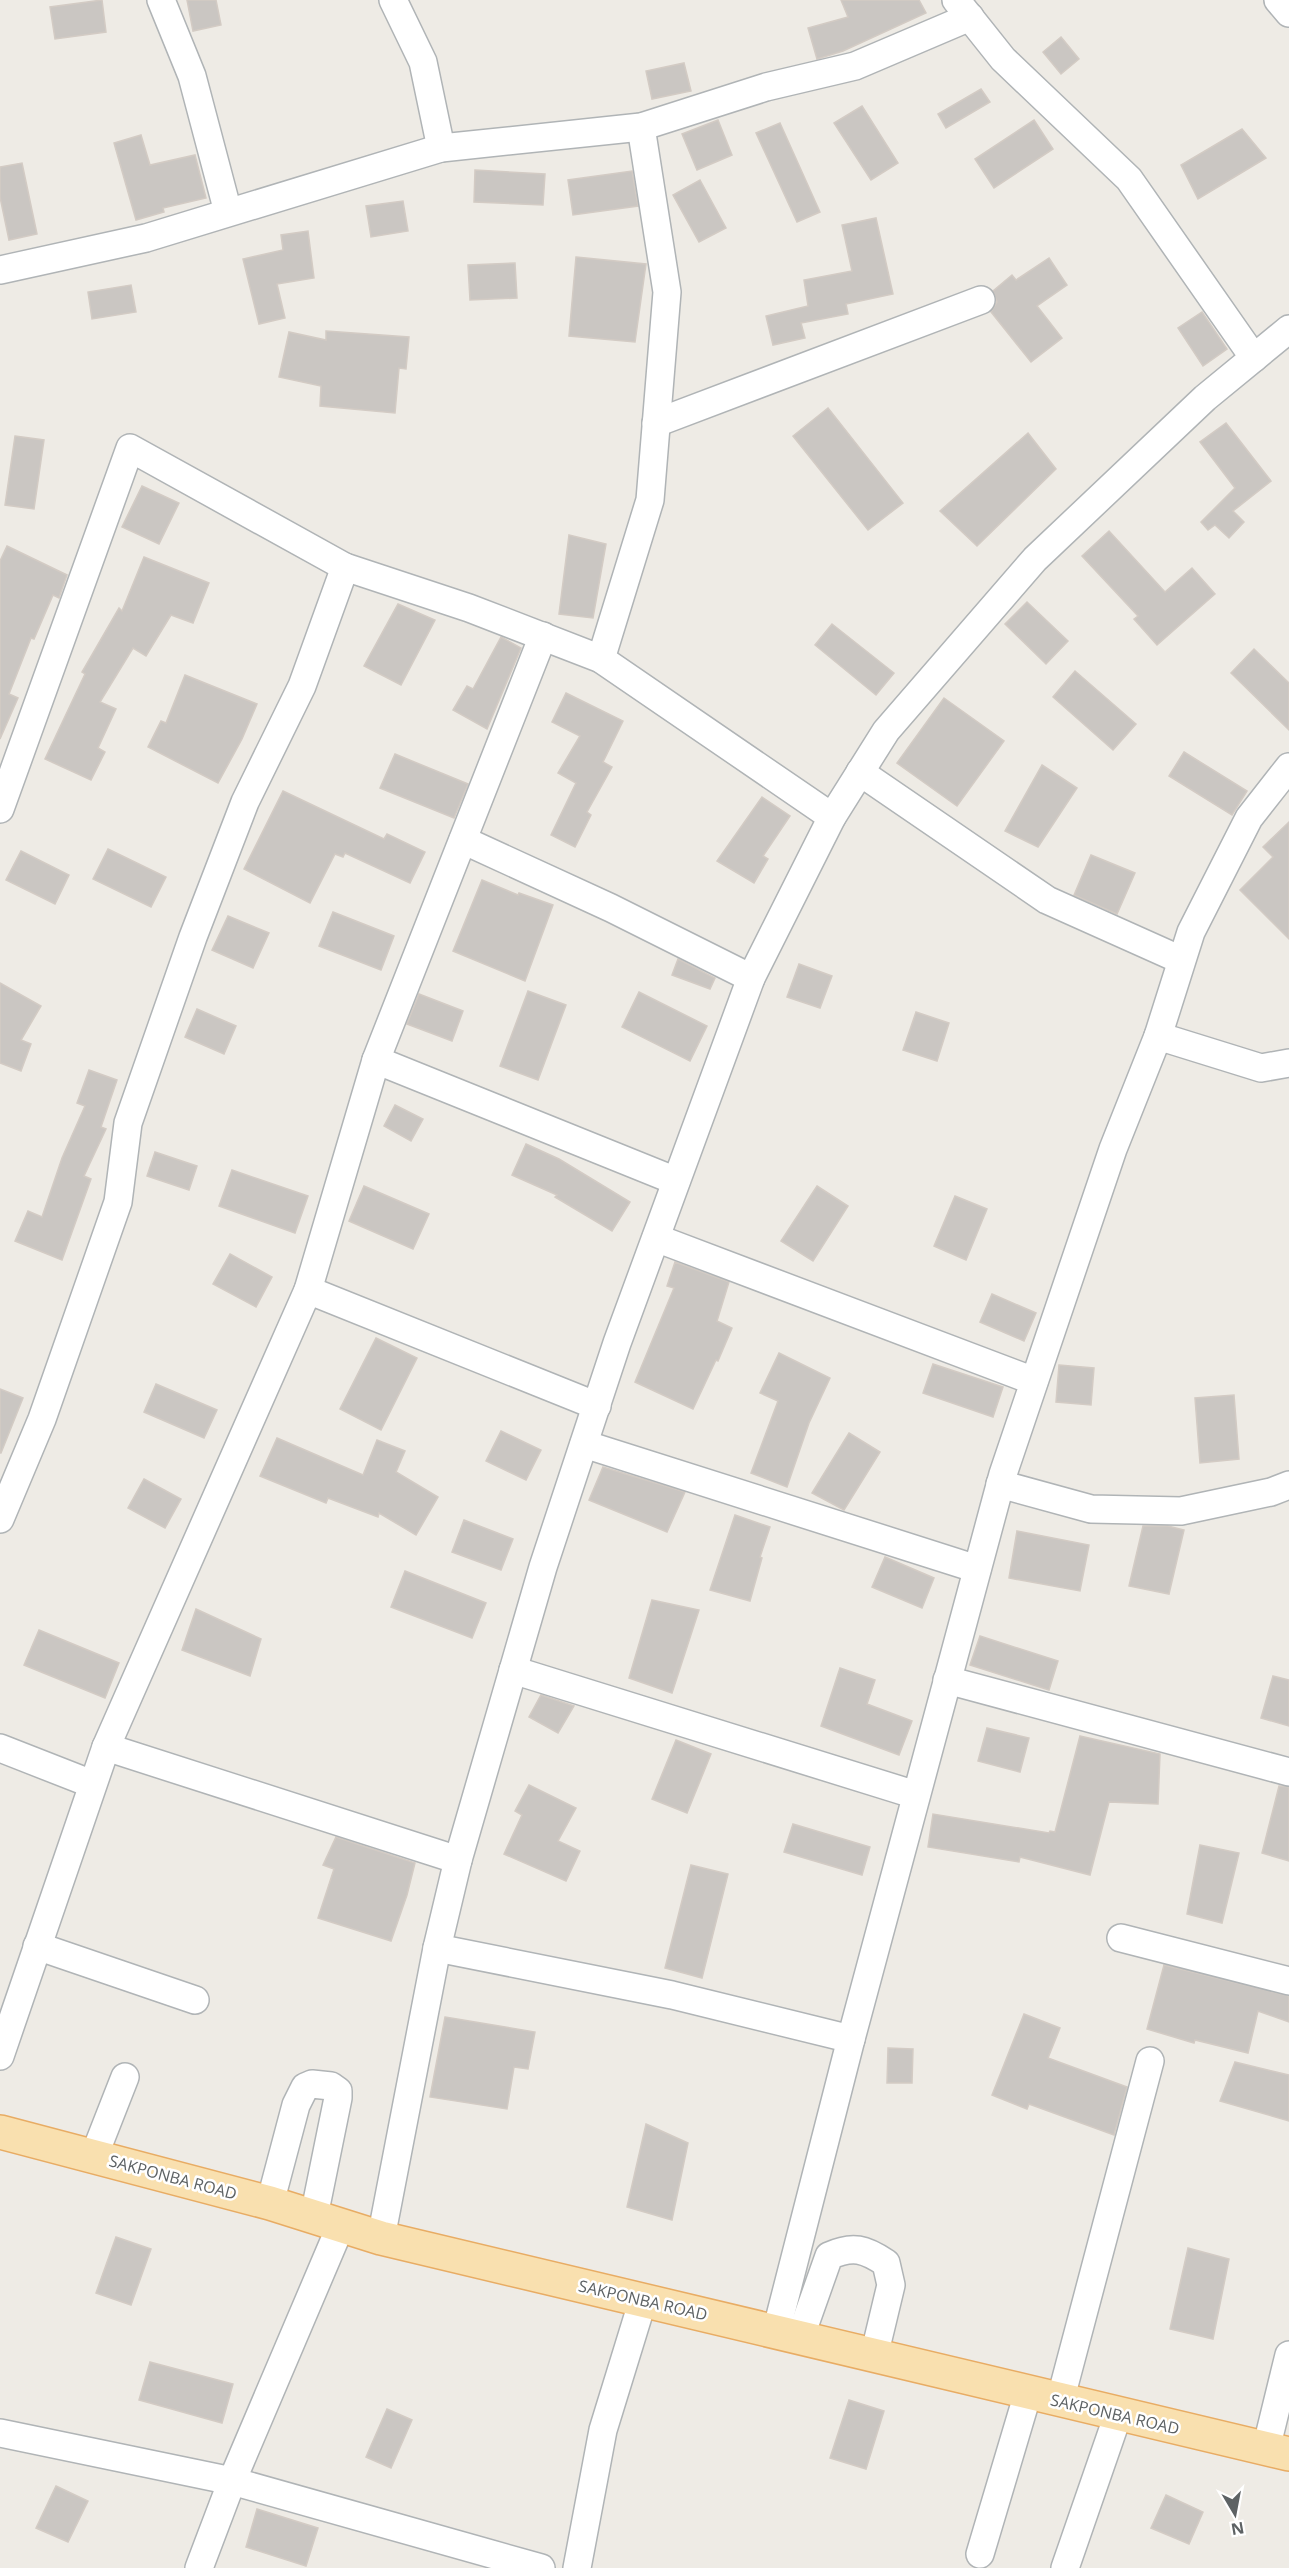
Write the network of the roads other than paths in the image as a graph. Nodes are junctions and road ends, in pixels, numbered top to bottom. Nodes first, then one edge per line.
1 (161, 0) edge
2 (393, 0) edge
3 (1278, 0) edge
4 (963, 8) edge
5 (1289, 13) edge
6 (641, 127) junction
7 (441, 148) junction
8 (228, 212) junction
9 (0, 270) edge
10 (981, 300) dead end
11 (1289, 329) edge
12 (1254, 358) junction
13 (656, 423) junction
14 (345, 567) junction
15 (543, 636) junction
16 (601, 659) junction
17 (1289, 767) edge
18 (860, 772) junction
19 (0, 809) edge
20 (832, 818) junction
21 (463, 840) junction
22 (1181, 960) junction
23 (751, 978) junction
24 (1158, 1036) junction
25 (376, 1060) junction
26 (1289, 1063) edge
27 (676, 1181) junction
28 (656, 1238) junction
29 (308, 1290) junction
30 (1034, 1381) junction
31 (597, 1406) junction
32 (584, 1444) junction
33 (1000, 1484) junction
34 (1289, 1485) edge
35 (0, 1519) edge
36 (977, 1569) junction
37 (513, 1670) junction
38 (947, 1680) junction
39 (106, 1747) junction
40 (0, 1748) edge
41 (1289, 1772) edge
42 (92, 1784) junction
43 (916, 1795) junction
44 (458, 1860) junction
45 (1121, 1938) dead end
46 (37, 1946) junction
47 (437, 1948) junction
48 (1289, 1981) edge
49 (195, 2000) dead end
50 (851, 2039) junction
51 (0, 2056) edge
52 (1150, 2061) dead end
53 (125, 2077) dead end
54 (0, 2132) edge
55 (94, 2156) junction
56 (270, 2203) junction
57 (327, 2221) junction
58 (381, 2238) junction
59 (643, 2300) junction
60 (788, 2335) junction
61 (1289, 2355) edge
62 (874, 2356) junction
63 (1028, 2393) junction
64 (1060, 2401) junction
65 (1118, 2415) junction
66 (0, 2433) edge
67 (1278, 2451) edge
68 (232, 2481) junction
69 (980, 2554) dead end
70 (483, 2560) edge
71 (199, 2568) edge
72 (541, 2568) edge
73 (577, 2568) edge
74 (1065, 2568) edge

1 - 8 street
2 - 7 street
3 - 5 street
4 - 6 street
4 - 12 street
6 - 7 street
6 - 13 street
7 - 8 street
8 - 9 street
10 - 13 street
11 - 12 street
12 - 18 street
13 - 16 street
14 - 15 street
14 - 19 street
14 - 35 street
15 - 16 street
15 - 21 street
16 - 20 street
17 - 22 street
18 - 20 street
18 - 22 street
20 - 23 street
21 - 23 street
21 - 25 street
22 - 24 street
23 - 27 street
24 - 26 street
24 - 30 street
25 - 27 street
25 - 29 street
27 - 28 street
28 - 30 street
28 - 31 street
29 - 31 street
29 - 39 street
30 - 33 street
31 - 32 street
32 - 36 street
32 - 37 street
33 - 34 street
33 - 36 street
36 - 38 street
37 - 43 street
37 - 44 street
38 - 41 street
38 - 43 street
39 - 42 street
39 - 44 street
40 - 42 street
42 - 46 street
43 - 50 street
44 - 47 street
45 - 48 street
46 - 49 street
46 - 51 street
47 - 50 street
47 - 58 street
50 - 60 street
52 - 64 street
53 - 55 street
54 - 55 main road, SAKPONBA ROAD
55 - 56 main road, SAKPONBA ROAD
56 - 57 main road, SAKPONBA ROAD
56 - 57 street
57 - 58 main road, SAKPONBA ROAD
57 - 68 street
58 - 59 main road, SAKPONBA ROAD
59 - 60 main road, SAKPONBA ROAD
59 - 73 street
60 - 62 main road, SAKPONBA ROAD
60 - 62 street
61 - 67 street
62 - 63 main road, SAKPONBA ROAD
63 - 64 main road, SAKPONBA ROAD
63 - 69 street
64 - 65 main road, SAKPONBA ROAD
65 - 67 main road, SAKPONBA ROAD
65 - 74 street
66 - 68 street
68 - 70 street
68 - 71 street
70 - 72 street

